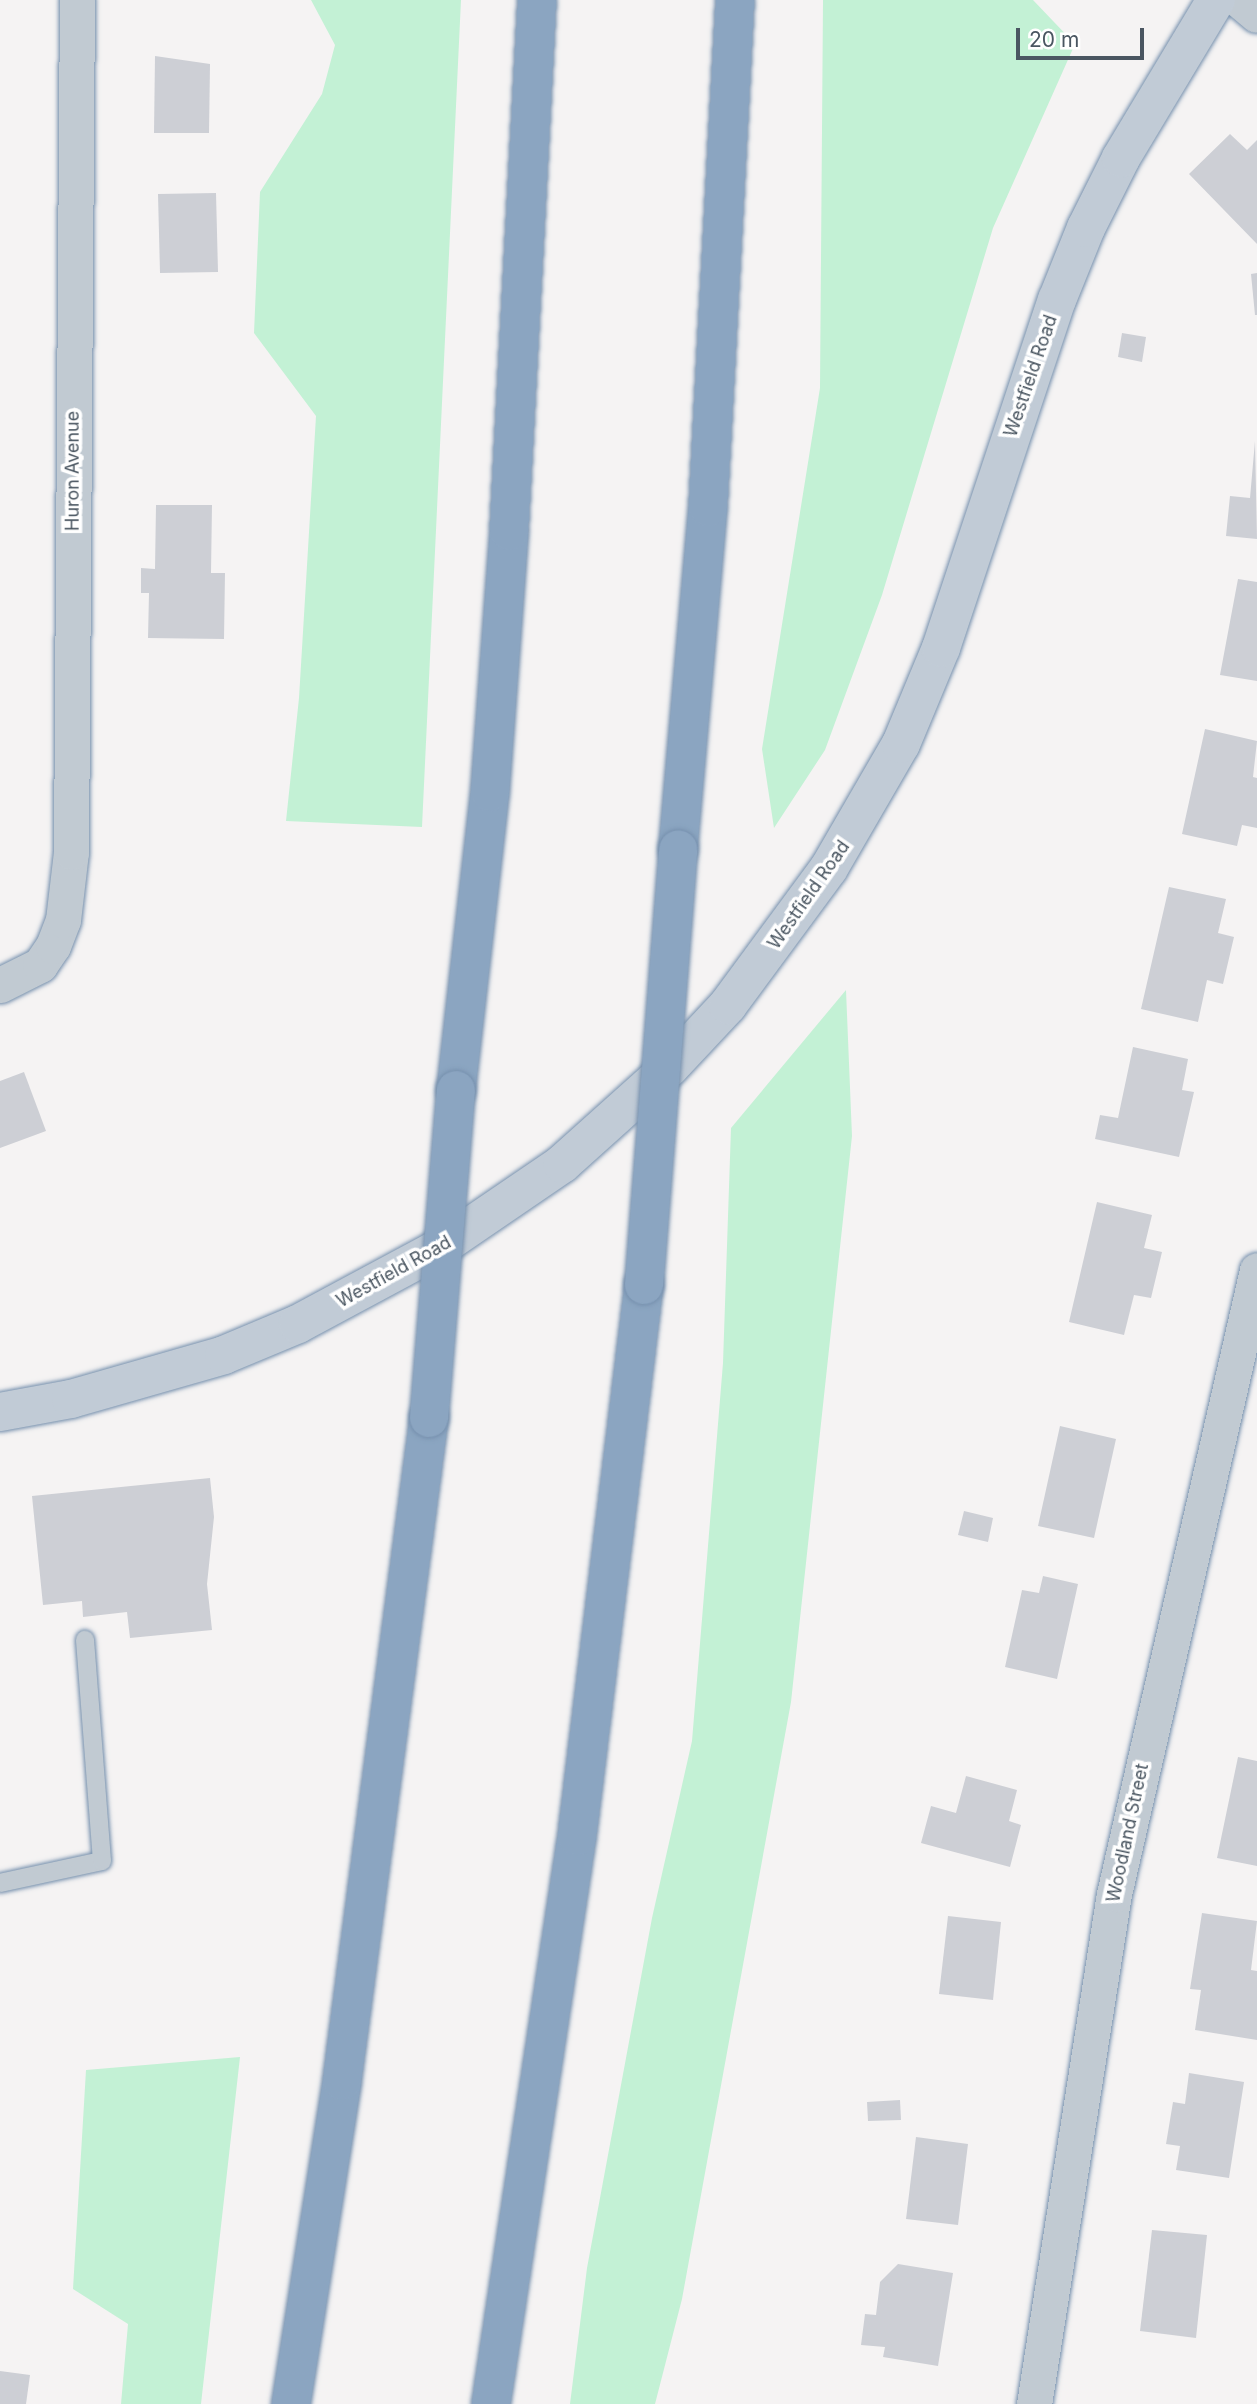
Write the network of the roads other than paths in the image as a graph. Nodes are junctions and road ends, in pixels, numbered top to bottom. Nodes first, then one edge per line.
1 (77, 0) edge
2 (537, 0) edge
3 (735, 0) edge
4 (1216, 0) edge
5 (1239, 0) edge
6 (1257, 15) edge
7 (0, 985) edge
8 (1257, 1270) edge
9 (0, 1412) edge
10 (85, 1640) dead end
11 (0, 1883) edge
12 (291, 2404) edge
13 (491, 2404) edge
14 (1034, 2404) edge

1 - 7 street, Huron Avenue
2 - 12 highway, bridge
3 - 13 highway, bridge
4 - 9 main road, Westfield Road
5 - 6 street
8 - 14 street, Woodland Street
10 - 11 lane

